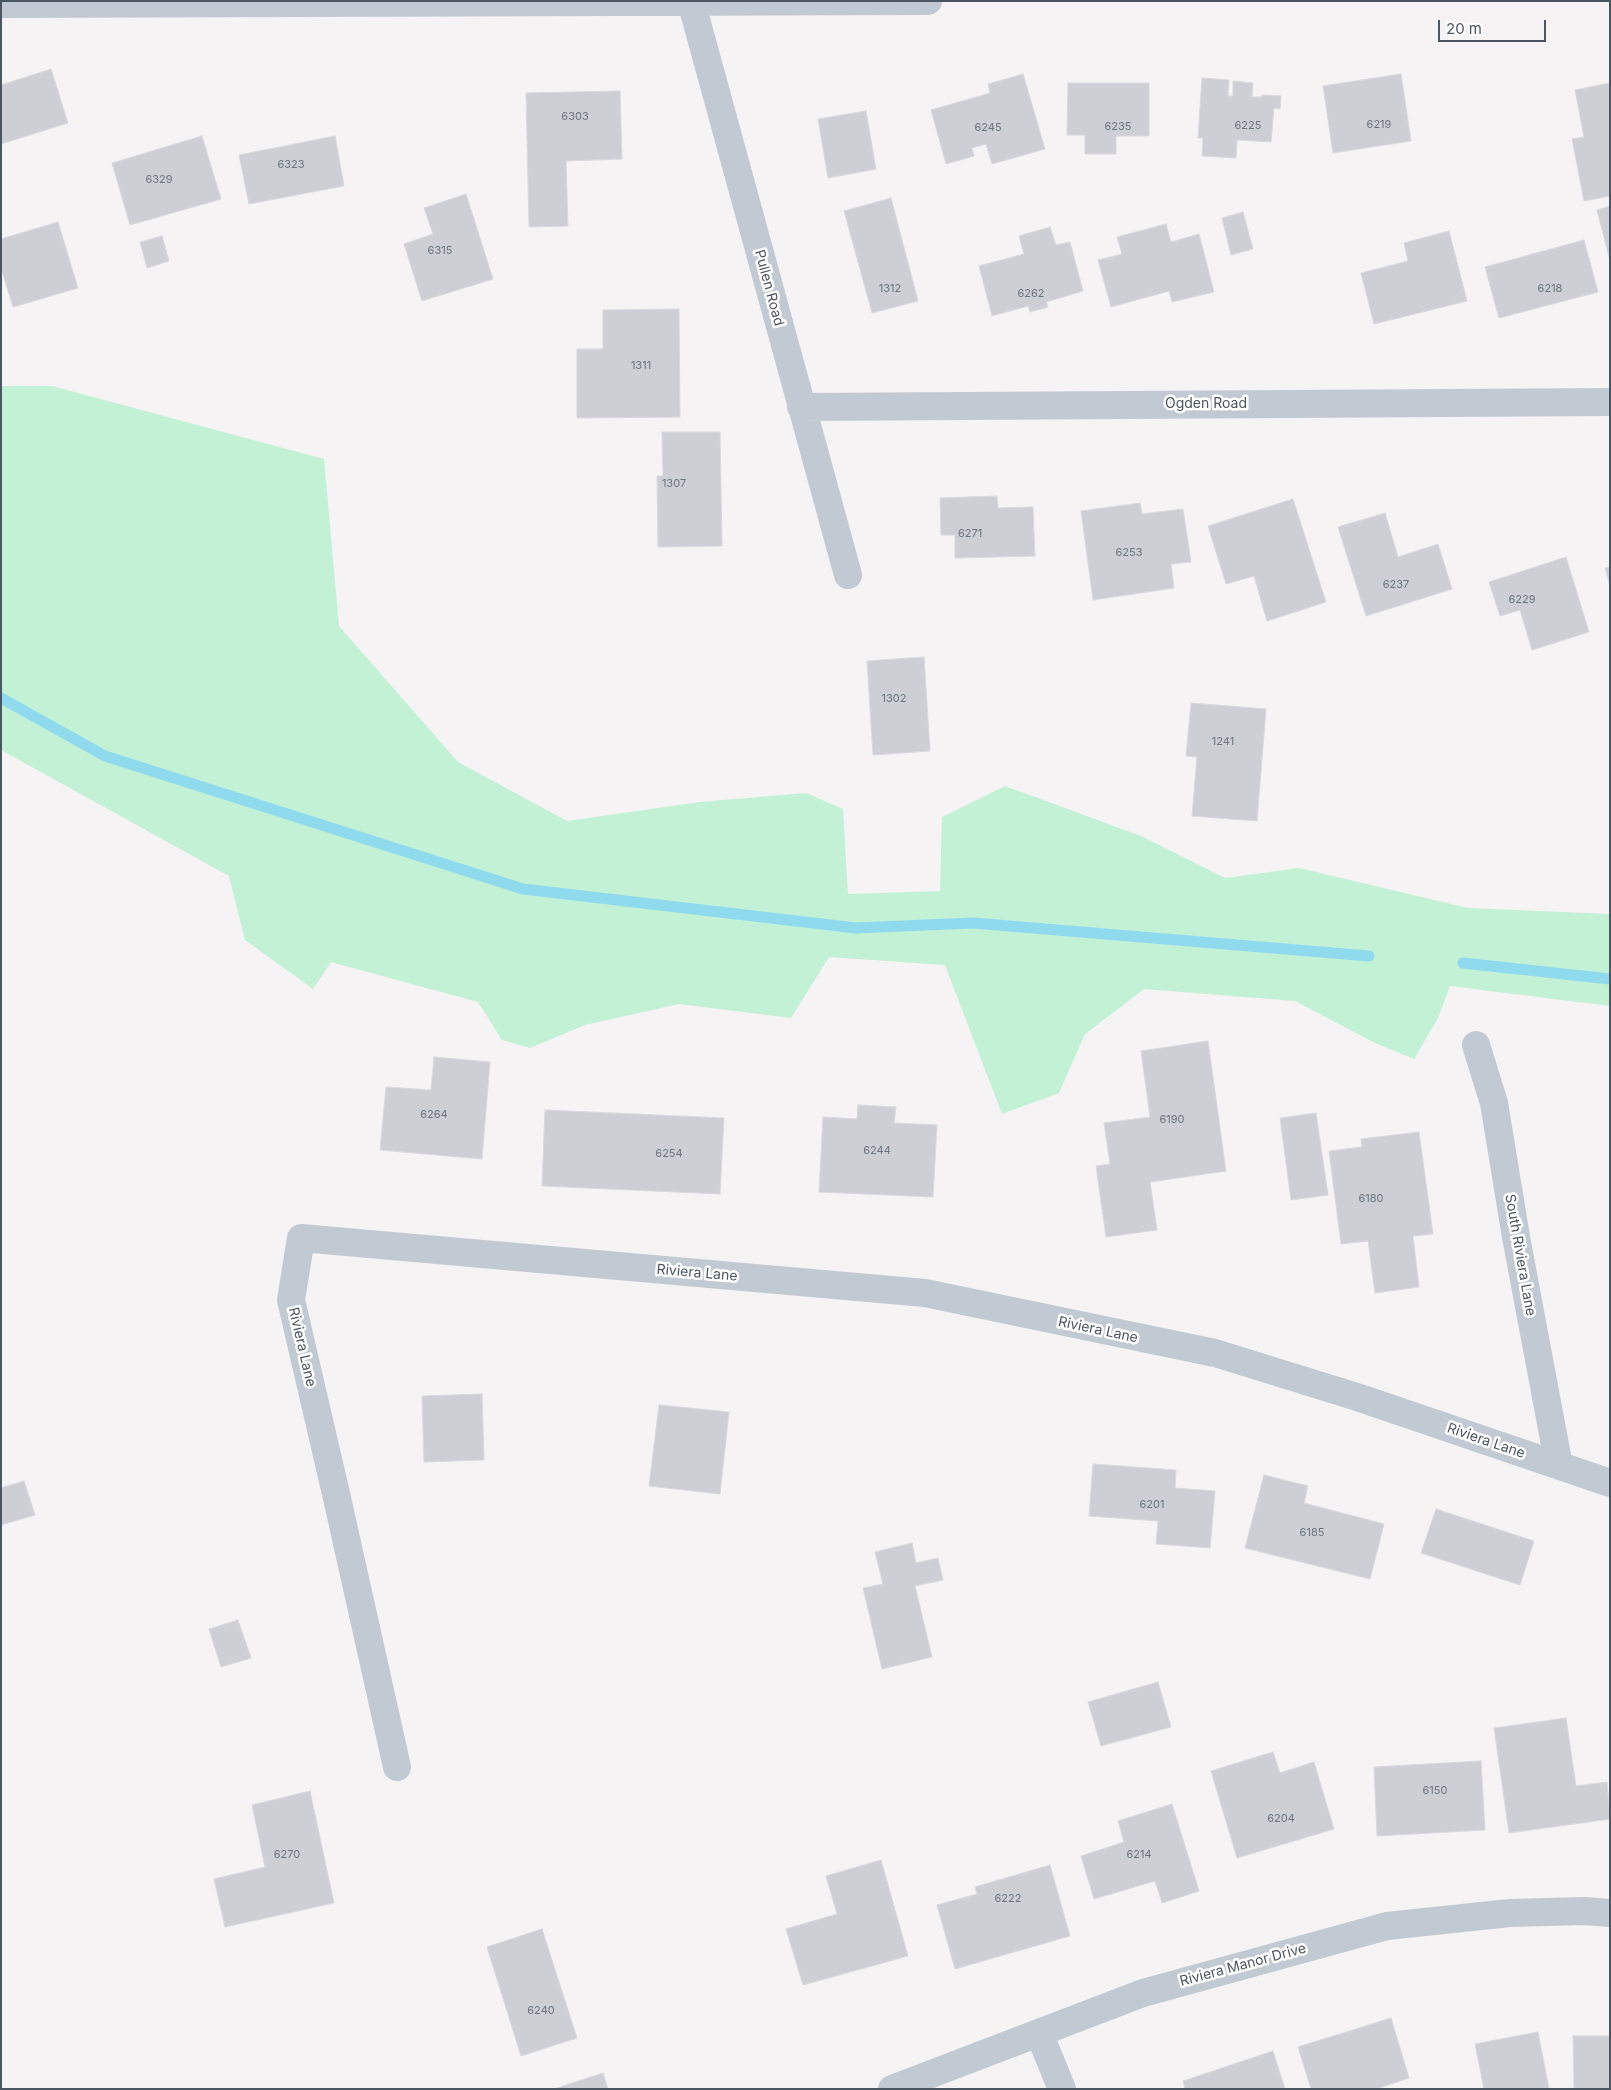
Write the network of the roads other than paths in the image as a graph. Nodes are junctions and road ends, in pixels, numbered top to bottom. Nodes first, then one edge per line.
1 (928, 1) edge
2 (691, 2) edge
3 (1, 4) edge
4 (1610, 402) edge
5 (802, 407) junction
6 (848, 575) dead end
7 (1476, 1045) dead end
8 (1559, 1466) junction
9 (1610, 1483) edge
10 (397, 1767) dead end
11 (1610, 1914) edge
12 (1039, 2033) junction
13 (892, 2089) edge
14 (1062, 2089) edge

1 - 2 street
2 - 3 street
2 - 5 street, Pullen Road
4 - 5 street, Ogden Road
5 - 6 street, Pullen Road
7 - 8 street, South Riviera Lane
8 - 9 street, Riviera Lane
8 - 10 street, Riviera Lane
11 - 12 street, Riviera Manor Drive
12 - 13 street, Riviera Manor Drive
12 - 14 street

